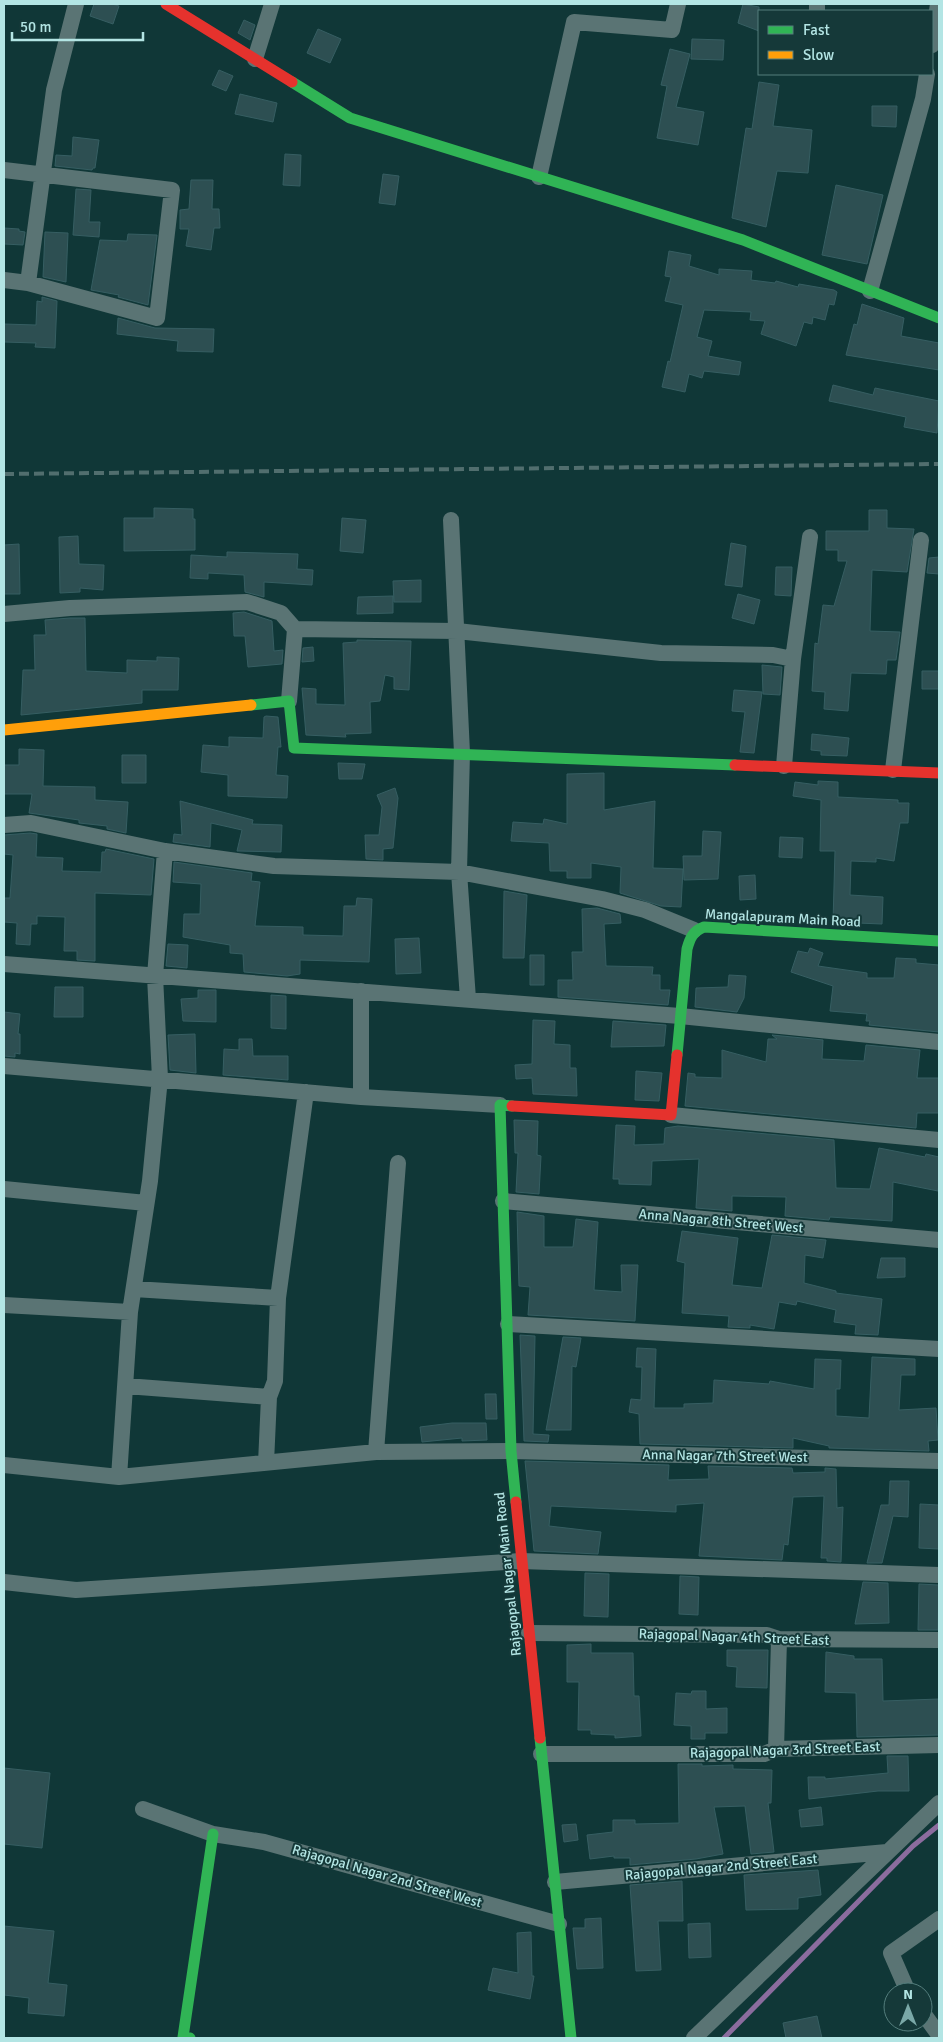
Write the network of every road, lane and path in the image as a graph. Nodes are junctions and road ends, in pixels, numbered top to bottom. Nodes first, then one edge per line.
1 (76, 4) edge
2 (166, 4) edge
3 (272, 4) edge
4 (678, 4) edge
5 (938, 4) edge
6 (935, 35) edge
7 (255, 59) junction
8 (927, 75) edge
9 (4, 170) edge
10 (43, 173) junction
11 (539, 177) junction
12 (4, 280) edge
13 (28, 283) junction
14 (870, 291) junction
15 (939, 318) edge
16 (451, 520) dead end
17 (810, 537) dead end
18 (921, 540) dead end
19 (4, 614) edge
20 (295, 630) junction
21 (457, 631) junction
22 (793, 659) junction
23 (289, 701) junction
24 (4, 730) edge
25 (462, 753) junction
26 (784, 766) junction
27 (893, 770) junction
28 (939, 773) edge
29 (4, 825) edge
30 (165, 850) junction
31 (459, 872) junction
32 (694, 930) junction
33 (939, 941) edge
34 (4, 964) edge
35 (155, 976) junction
36 (360, 991) junction
37 (468, 999) junction
38 (680, 1016) junction
39 (939, 1042) edge
40 (4, 1066) edge
41 (160, 1078) junction
42 (306, 1092) junction
43 (360, 1097) junction
44 (500, 1105) junction
45 (671, 1115) junction
46 (939, 1140) edge
47 (398, 1163) dead end
48 (4, 1189) edge
49 (503, 1201) junction
50 (146, 1203) junction
51 (939, 1240) edge
52 (134, 1288) junction
53 (278, 1298) junction
54 (4, 1304) edge
55 (130, 1312) junction
56 (508, 1324) junction
57 (939, 1349) edge
58 (126, 1386) junction
59 (269, 1397) junction
60 (511, 1451) junction
61 (376, 1452) junction
62 (939, 1461) edge
63 (266, 1463) junction
64 (4, 1465) edge
65 (120, 1477) junction
66 (521, 1561) junction
67 (939, 1575) edge
68 (4, 1582) edge
69 (529, 1633) junction
70 (779, 1639) junction
71 (939, 1640) edge
72 (939, 1745) edge
73 (776, 1749) junction
74 (541, 1754) junction
75 (939, 1803) edge
76 (143, 1809) dead end
77 (213, 1834) junction
78 (887, 1852) junction
79 (555, 1882) junction
80 (939, 1919) edge
81 (559, 1924) junction
82 (903, 1982) edge
83 (186, 2037) edge
84 (571, 2038) edge
85 (694, 2038) edge

1 - 10 street
2 - 7 street
3 - 7 street
4 - 11 street
5 - 6 street
7 - 11 street
8 - 14 street
9 - 10 street
10 - 13 street
10 - 13 street
11 - 14 street
12 - 13 street
14 - 15 street
16 - 21 street
17 - 22 street
18 - 27 street
19 - 20 street
20 - 21 street
20 - 23 street
21 - 22 street
21 - 25 street
22 - 26 street
23 - 24 street
23 - 25 street
25 - 26 street
25 - 31 street
26 - 27 street
27 - 28 street
29 - 30 street
30 - 31 street
30 - 35 street
31 - 32 street
31 - 37 street
32 - 33 street, Mangalapuram Main Road
32 - 38 street, Mangalapuram Main Road
34 - 35 street
35 - 36 street
35 - 41 street
36 - 37 street
36 - 43 street
37 - 38 street
38 - 39 street
38 - 45 street, Mangalapuram Main Road
40 - 41 street
41 - 42 street
41 - 50 street
42 - 43 street
42 - 53 street
43 - 44 street
44 - 45 street
44 - 49 street, Rajagopal Nagar Main Road
45 - 46 street
47 - 61 street
48 - 50 street
49 - 51 street, Anna Nagar 8th Street West
49 - 56 street, Rajagopal Nagar Main Road
50 - 52 street
52 - 53 street
52 - 55 street
53 - 59 street
54 - 55 street
55 - 58 street
56 - 57 street
56 - 60 street, Rajagopal Nagar Main Road
58 - 59 street
58 - 65 street
59 - 63 street
60 - 61 street, Anna Nagar 7th Street West
60 - 62 street, Anna Nagar 7th Street West
60 - 66 street, Rajagopal Nagar Main Road
61 - 63 street, Anna Nagar 7th Street West
63 - 65 street, Anna Nagar 7th Street West
64 - 65 street, Anna Nagar 7th Street West
66 - 67 street
66 - 68 street
66 - 69 street, Rajagopal Nagar Main Road
69 - 70 street, Rajagopal Nagar 4th Street East
69 - 74 street, Rajagopal Nagar Main Road
70 - 71 street, Rajagopal Nagar 4th Street East
70 - 73 street
72 - 73 street, Rajagopal Nagar 3rd Street East
73 - 74 street, Rajagopal Nagar 3rd Street East
74 - 79 street, Rajagopal Nagar Main Road
75 - 78 street
76 - 77 street, Rajagopal Nagar 2nd Street West
77 - 81 street, Rajagopal Nagar 2nd Street West
77 - 83 street
78 - 79 street, Rajagopal Nagar 2nd Street East
78 - 85 street
79 - 81 street, Rajagopal Nagar Main Road
80 - 82 street
81 - 84 street, Rajagopal Nagar Main Road

